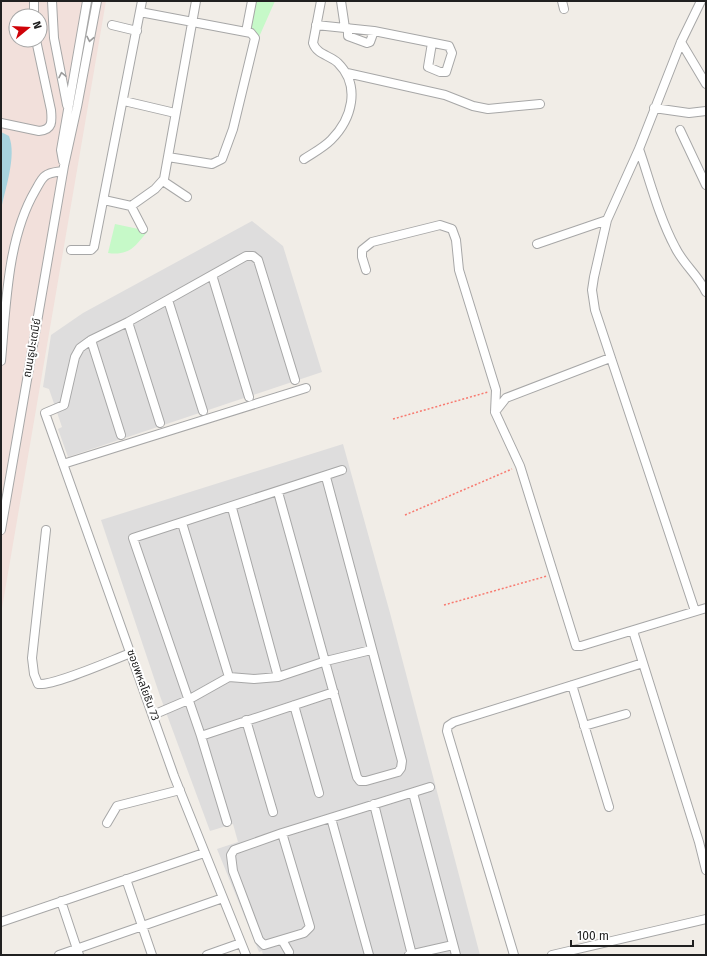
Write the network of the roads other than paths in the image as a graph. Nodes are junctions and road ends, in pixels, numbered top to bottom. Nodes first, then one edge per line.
1 (52, 1) edge
2 (87, 1) edge
3 (97, 1) edge
4 (142, 1) edge
5 (196, 1) edge
6 (252, 1) edge
7 (321, 1) edge
8 (341, 1) edge
9 (701, 1) edge
10 (140, 12) junction
11 (192, 23) junction
12 (112, 25) dead end
13 (316, 25) junction
14 (347, 28) junction
15 (137, 30) junction
16 (374, 31) junction
17 (246, 32) junction
18 (681, 42) junction
19 (432, 43) dead end
20 (38, 48) edge
21 (346, 73) junction
22 (706, 84) edge
23 (124, 101) junction
24 (540, 104) dead end
25 (654, 108) junction
26 (706, 111) edge
27 (176, 113) junction
28 (69, 114) junction
29 (52, 121) junction
30 (1, 123) edge
31 (67, 123) junction
32 (680, 130) dead end
33 (639, 149) junction
34 (168, 157) junction
35 (304, 159) dead end
36 (63, 169) junction
37 (163, 181) junction
38 (706, 185) edge
39 (187, 197) dead end
40 (104, 200) junction
41 (131, 206) junction
42 (607, 220) junction
43 (143, 229) dead end
44 (537, 244) dead end
45 (71, 250) dead end
46 (366, 270) dead end
47 (212, 275) junction
48 (706, 292) edge
49 (168, 300) junction
50 (128, 322) junction
51 (91, 340) junction
52 (610, 358) junction
53 (1, 361) edge
54 (295, 380) dead end
55 (306, 388) dead end
56 (249, 397) dead end
57 (203, 411) dead end
58 (495, 412) junction
59 (160, 423) dead end
60 (121, 435) dead end
61 (64, 464) junction
62 (342, 470) dead end
63 (326, 477) junction
64 (278, 492) junction
65 (232, 508) junction
66 (182, 523) junction
67 (1, 530) edge
68 (46, 530) dead end
69 (706, 608) edge
70 (694, 611) junction
71 (633, 630) junction
72 (371, 650) junction
73 (131, 653) junction
74 (326, 661) junction
75 (643, 663) junction
76 (229, 677) junction
77 (278, 677) junction
78 (572, 685) junction
79 (334, 692) junction
80 (188, 700) junction
81 (294, 705) junction
82 (626, 714) dead end
83 (153, 715) junction
84 (246, 720) junction
85 (584, 726) junction
86 (201, 736) junction
87 (430, 787) dead end
88 (180, 790) junction
89 (319, 793) dead end
90 (413, 793) junction
91 (374, 804) junction
92 (609, 807) dead end
93 (273, 812) dead end
94 (331, 818) junction
95 (227, 822) dead end
96 (107, 823) dead end
97 (282, 833) junction
98 (204, 853) junction
99 (706, 870) edge
100 (126, 879) junction
101 (222, 898) junction
102 (61, 902) junction
103 (706, 919) edge
104 (1, 922) edge
105 (142, 926) junction
106 (282, 940) junction
107 (241, 943) junction
108 (453, 945) junction
109 (78, 952) edge
110 (289, 954) edge
111 (59, 955) edge
112 (152, 955) edge
113 (207, 955) edge
114 (246, 955) edge
115 (369, 955) edge
116 (411, 955) edge
117 (456, 955) edge
118 (514, 955) edge
119 (552, 955) edge

28 -> 1 street
2 - 28 street, ถนนธูปะเตมีย์
3 -> 36 street, ถนนธูปะเตมีย์
4 - 10 street
5 - 11 street
6 - 17 street
7 - 13 street
8 - 14 street
9 - 18 street
10 - 11 street
10 - 15 street
11 - 17 street
11 - 27 street
12 - 15 street
13 - 14 street
13 - 21 street
14 - 16 street
14 - 16 street
15 - 23 street
16 - 19 street
17 - 34 street
18 - 22 street
18 - 25 street
20 - 29 street
21 - 24 street
21 - 35 street
23 - 27 street
23 - 40 street
25 - 26 street
25 - 33 street
27 - 34 street
28 - 31 street, ถนนธูปะเตมีย์
29 - 30 street
29 - 31 street
31 - 36 street, ถนนธูปะเตมีย์
32 - 38 street
33 - 42 street
33 - 48 street
34 - 37 street
36 - 53 street
36 - 67 street, ถนนธูปะเตมีย์
37 - 39 street
37 - 41 street
40 - 41 street
40 - 45 street
41 - 43 street
42 - 44 street
42 - 52 street
46 - 58 street
47 - 49 street
47 - 54 street
47 - 56 street
49 - 50 street
49 - 57 street
50 - 51 street
50 - 59 street
51 - 60 street
51 - 61 street, ซอยพหลโยธิน 73
52 - 58 street
52 - 70 street
55 - 61 street
58 - 71 street
61 - 73 street, ซอยพหลโยธิน 73
62 - 63 street
63 - 64 street
63 - 72 street
64 - 65 street
64 - 74 street
65 - 66 street
65 - 77 street
66 - 76 street
66 - 80 street
68 - 73 street
69 - 70 street
70 - 71 street
71 - 75 street
72 - 74 street
72 - 79 street
73 - 83 street, ซอยพหลโยธิน 73
74 - 77 street
74 - 79 street
75 - 78 street
75 - 99 street
76 - 77 street
76 - 80 street
78 - 85 street
78 - 118 street
79 - 81 street
80 - 83 street
80 - 86 street
81 - 84 street
81 - 89 street
82 - 85 street
83 - 88 street, ซอยพหลโยธิน 73
84 - 86 street
84 - 93 street
85 - 92 street
86 - 95 street
87 - 90 street
88 - 96 street
88 - 98 street, ซอยพหลโยธิน 73
90 - 91 street
90 - 108 street
91 - 94 street
91 - 116 street
94 - 97 street
94 - 115 street
97 - 106 street
97 - 106 street
98 - 100 street
98 - 101 street, ซอยพหลโยธิน 73
100 - 102 street
100 - 105 street
101 - 105 street
101 - 107 street, ซอยพหลโยธิน 73
102 - 104 street
102 - 109 street
103 - 119 street
105 - 109 street
105 - 112 street
106 - 110 street
107 - 113 street
107 - 114 street, ซอยพหลโยธิน 73
108 - 116 street
108 - 117 street
109 - 111 street

